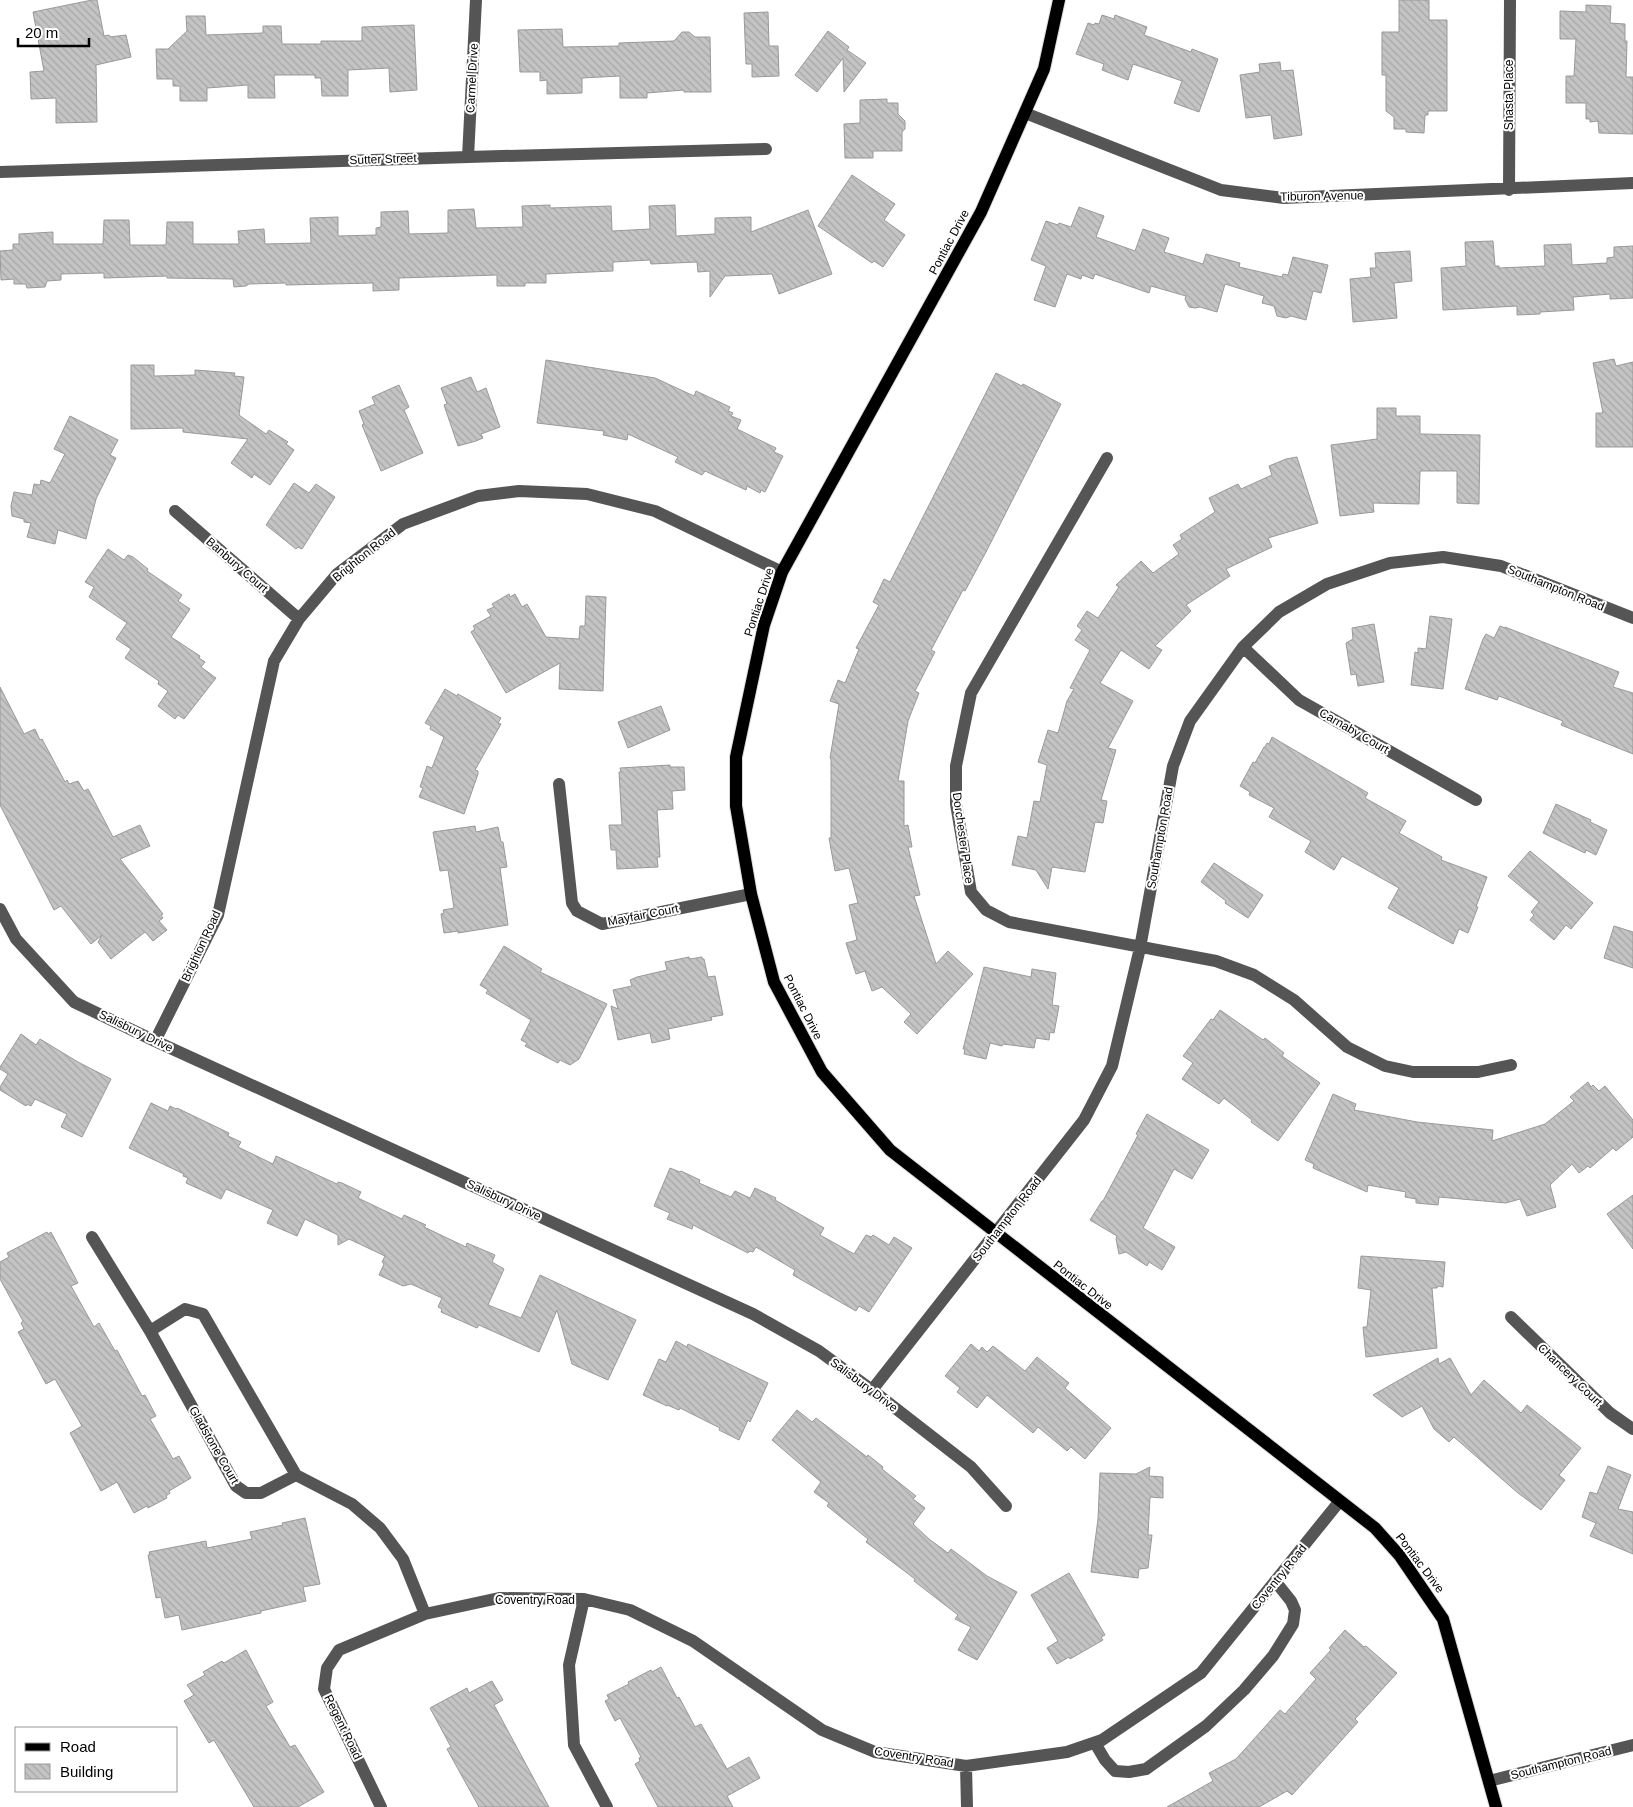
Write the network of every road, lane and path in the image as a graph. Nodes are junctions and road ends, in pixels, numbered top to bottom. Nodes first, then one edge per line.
1 (476, 0) edge
2 (1059, 0) edge
3 (1510, 0) edge
4 (1025, 113) junction
5 (766, 149) dead end
6 (468, 157) junction
7 (0, 172) edge
8 (1633, 183) edge
9 (1509, 190) junction
10 (1107, 458) dead end
11 (175, 511) dead end
12 (782, 572) junction
13 (1633, 618) edge
14 (299, 619) junction
15 (1243, 647) junction
16 (559, 784) dead end
17 (1476, 800) dead end
18 (751, 894) junction
19 (0, 909) edge
20 (1140, 948) junction
21 (155, 1041) junction
22 (1511, 1065) dead end
23 (996, 1234) junction
24 (92, 1237) dead end
25 (1511, 1317) dead end
26 (150, 1330) junction
27 (872, 1390) junction
28 (1633, 1429) edge
29 (296, 1475) junction
30 (1339, 1502) junction
31 (1006, 1506) dead end
32 (1275, 1581) junction
33 (584, 1599) junction
34 (425, 1614) junction
35 (1095, 1743) junction
36 (1633, 1745) edge
37 (966, 1766) junction
38 (1489, 1781) junction
39 (382, 1807) edge
40 (607, 1807) edge
41 (967, 1807) edge
42 (1496, 1807) edge

1 - 6 street, Carmel Drive
2 - 4 main road, Pontiac Drive
3 - 9 street, Shasta Place
4 - 9 street, Tiburon Avenue
4 - 12 main road, Pontiac Drive
5 - 6 street, Sutter Street
6 - 7 street, Sutter Street
8 - 9 street, Tiburon Avenue
10 - 20 street, Dorchester Place
11 - 14 street, Banbury Court
12 - 14 street, Brighton Road
12 - 18 main road, Pontiac Drive
13 - 15 street, Southampton Road
14 - 21 street, Brighton Road
15 - 17 street, Carnaby Court
15 - 20 street, Southampton Road
16 - 18 street, Mayfair Court
18 - 23 main road, Pontiac Drive
19 - 21 street, Salisbury Drive
20 - 22 street, Dorchester Place
20 - 23 street, Southampton Road
21 - 27 street, Salisbury Drive
23 - 27 street, Southampton Road
23 - 30 main road, Pontiac Drive
24 - 26 street, Gladstone Court
25 - 28 street, Chancery Court
26 - 29 street, Gladstone Court
26 - 29 street
27 - 31 street, Salisbury Drive
29 - 34 street
30 - 32 street, Coventry Road
30 - 38 main road, Pontiac Drive
32 - 35 street, Coventry Road
32 - 35 street
33 - 34 street, Coventry Road
33 - 37 street, Coventry Road
33 - 40 street
34 - 39 street, Regent Road
35 - 37 street, Coventry Road
36 - 38 street, Southampton Road
37 - 41 street
38 - 42 main road, Pontiac Drive

